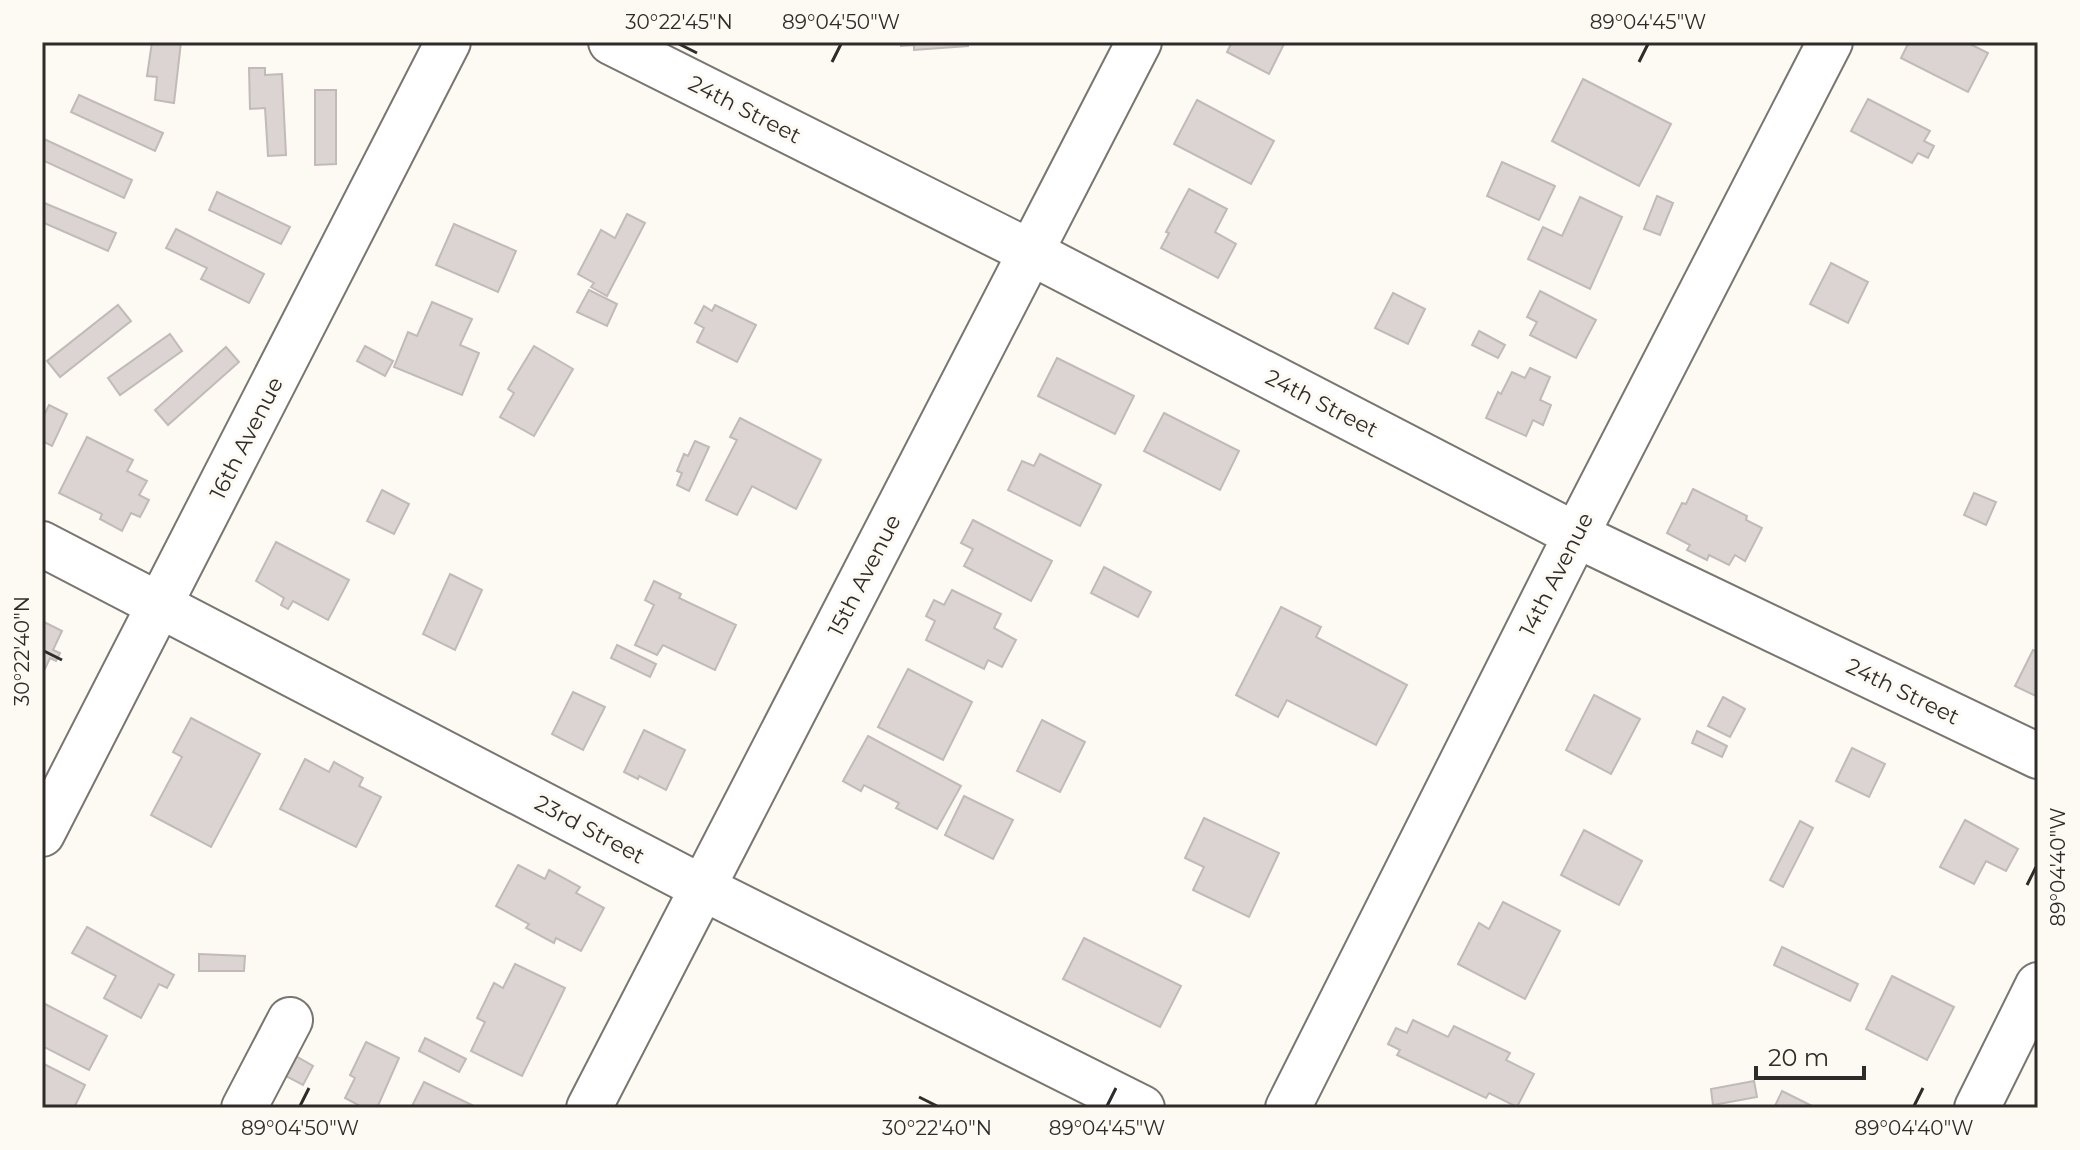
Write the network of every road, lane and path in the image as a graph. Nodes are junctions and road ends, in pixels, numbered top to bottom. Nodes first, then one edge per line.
1 (448, 42) edge
2 (611, 42) edge
3 (1139, 42) edge
4 (1830, 42) edge
5 (1032, 253) junction
6 (1576, 535) junction
7 (42, 544) edge
8 (161, 605) junction
9 (2038, 756) edge
10 (42, 834) edge
11 (701, 887) junction
12 (2038, 985) edge
13 (290, 1020) dead end
14 (244, 1108) edge
15 (589, 1108) edge
16 (1142, 1108) edge
17 (1288, 1108) edge
18 (1977, 1108) edge

1 - 8 street, 16th Avenue
2 - 5 street, 24th Street
3 - 5 street, 15th Avenue
4 - 6 street, 14th Avenue
5 - 6 street, 24th Street
5 - 11 street, 15th Avenue
6 - 9 street, 24th Street
6 - 17 street, 14th Avenue
7 - 8 street, 23rd Street
8 - 10 street, 16th Avenue
8 - 11 street, 23rd Street
11 - 15 street, 15th Avenue
11 - 16 street, 23rd Street
12 - 18 street
13 - 14 street

